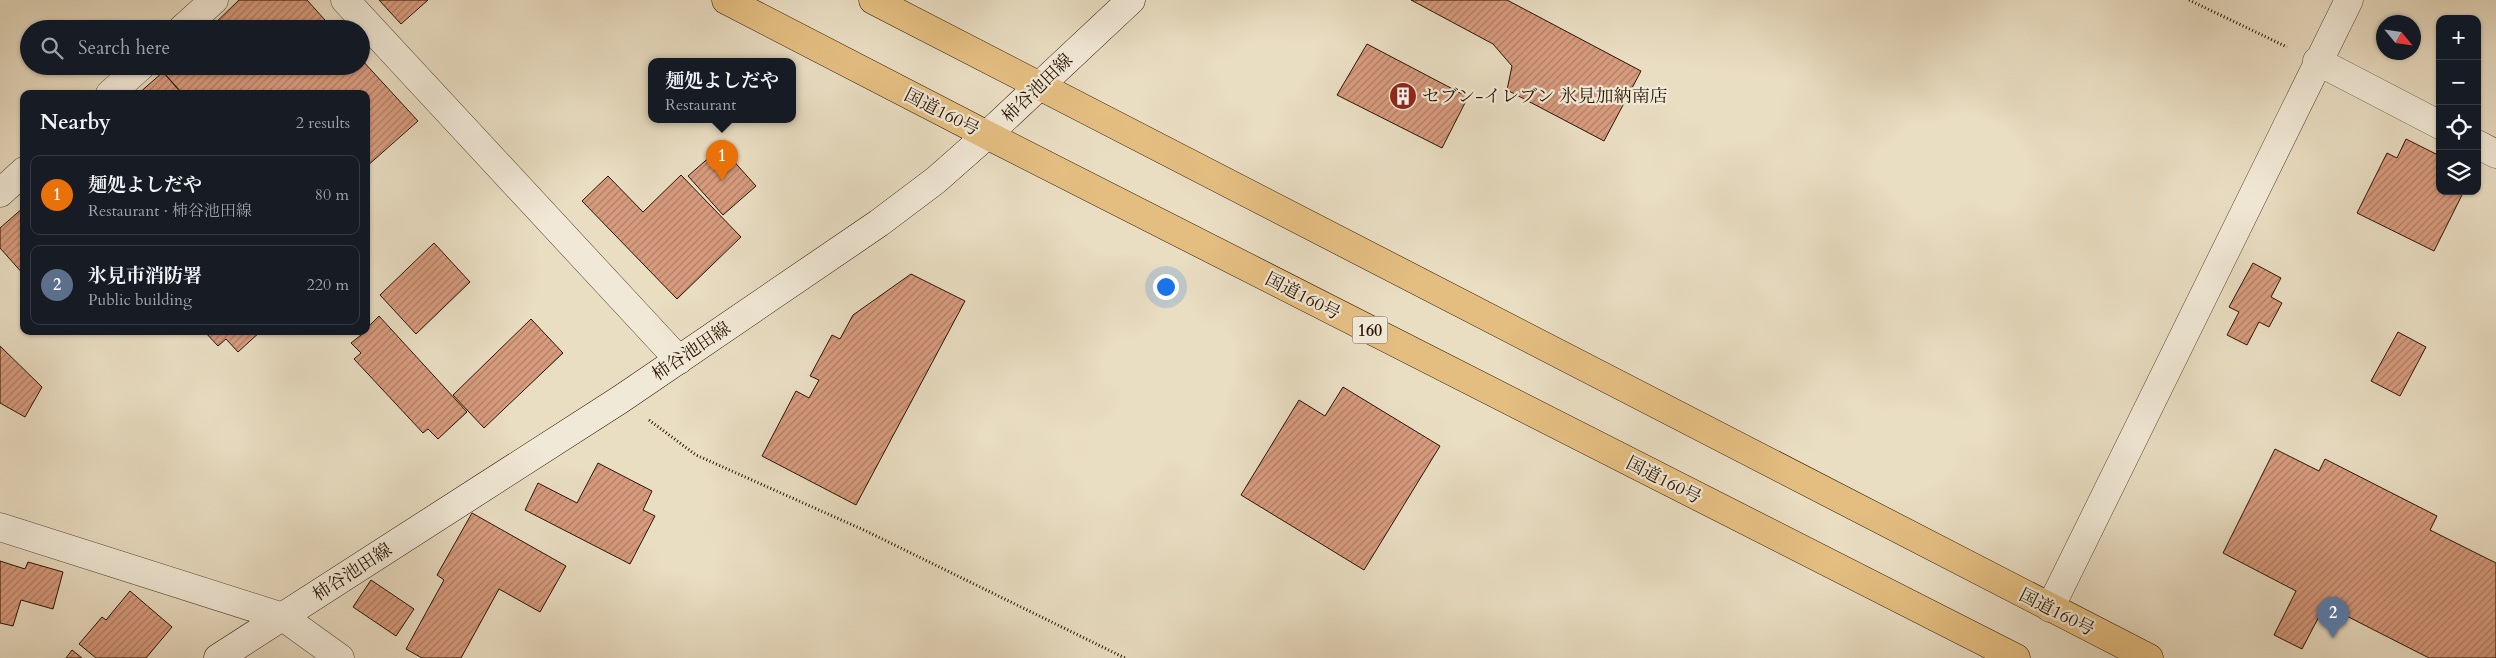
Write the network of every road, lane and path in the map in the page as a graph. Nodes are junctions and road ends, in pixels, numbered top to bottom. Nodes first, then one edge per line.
1 (214, 0) edge
2 (344, 0) edge
3 (726, 0) edge
4 (873, 0) edge
5 (1131, 0) edge
6 (2189, 0) edge
7 (2349, 0) edge
8 (192, 20) edge
9 (363, 20) edge
10 (370, 28) edge
11 (2317, 61) junction
12 (131, 75) edge
13 (1038, 86) junction
14 (114, 90) edge
15 (2436, 123) edge
16 (987, 136) junction
17 (2481, 146) edge
18 (2496, 154) edge
19 (20, 176) edge
20 (0, 193) edge
21 (679, 360) junction
22 (620, 399) junction
23 (0, 527) edge
24 (2050, 608) junction
25 (283, 617) junction
26 (218, 658) edge
27 (340, 658) edge
28 (1125, 658) edge
29 (2016, 658) edge
30 (2149, 658) edge

1 - 8 street
2 - 9 street
3 - 16 highway, 国道160号 / 160
4 - 13 highway, 国道160号
5 - 13 street, 柿谷池田線
6 - 11 path
7 - 11 street
10 - 21 street
11 - 15 street
11 - 24 street
12 - 14 street
13 - 16 street, 柿谷池田線
13 - 24 highway, 国道160号
16 - 21 street, 柿谷池田線
16 - 29 highway, 国道160号 / 160
17 - 18 street
19 - 20 street
21 - 22 street, 柿谷池田線
22 - 25 street, 柿谷池田線
22 - 28 path
23 - 25 street
24 - 30 highway, 国道160号
25 - 26 street, 柿谷池田線
25 - 27 street

